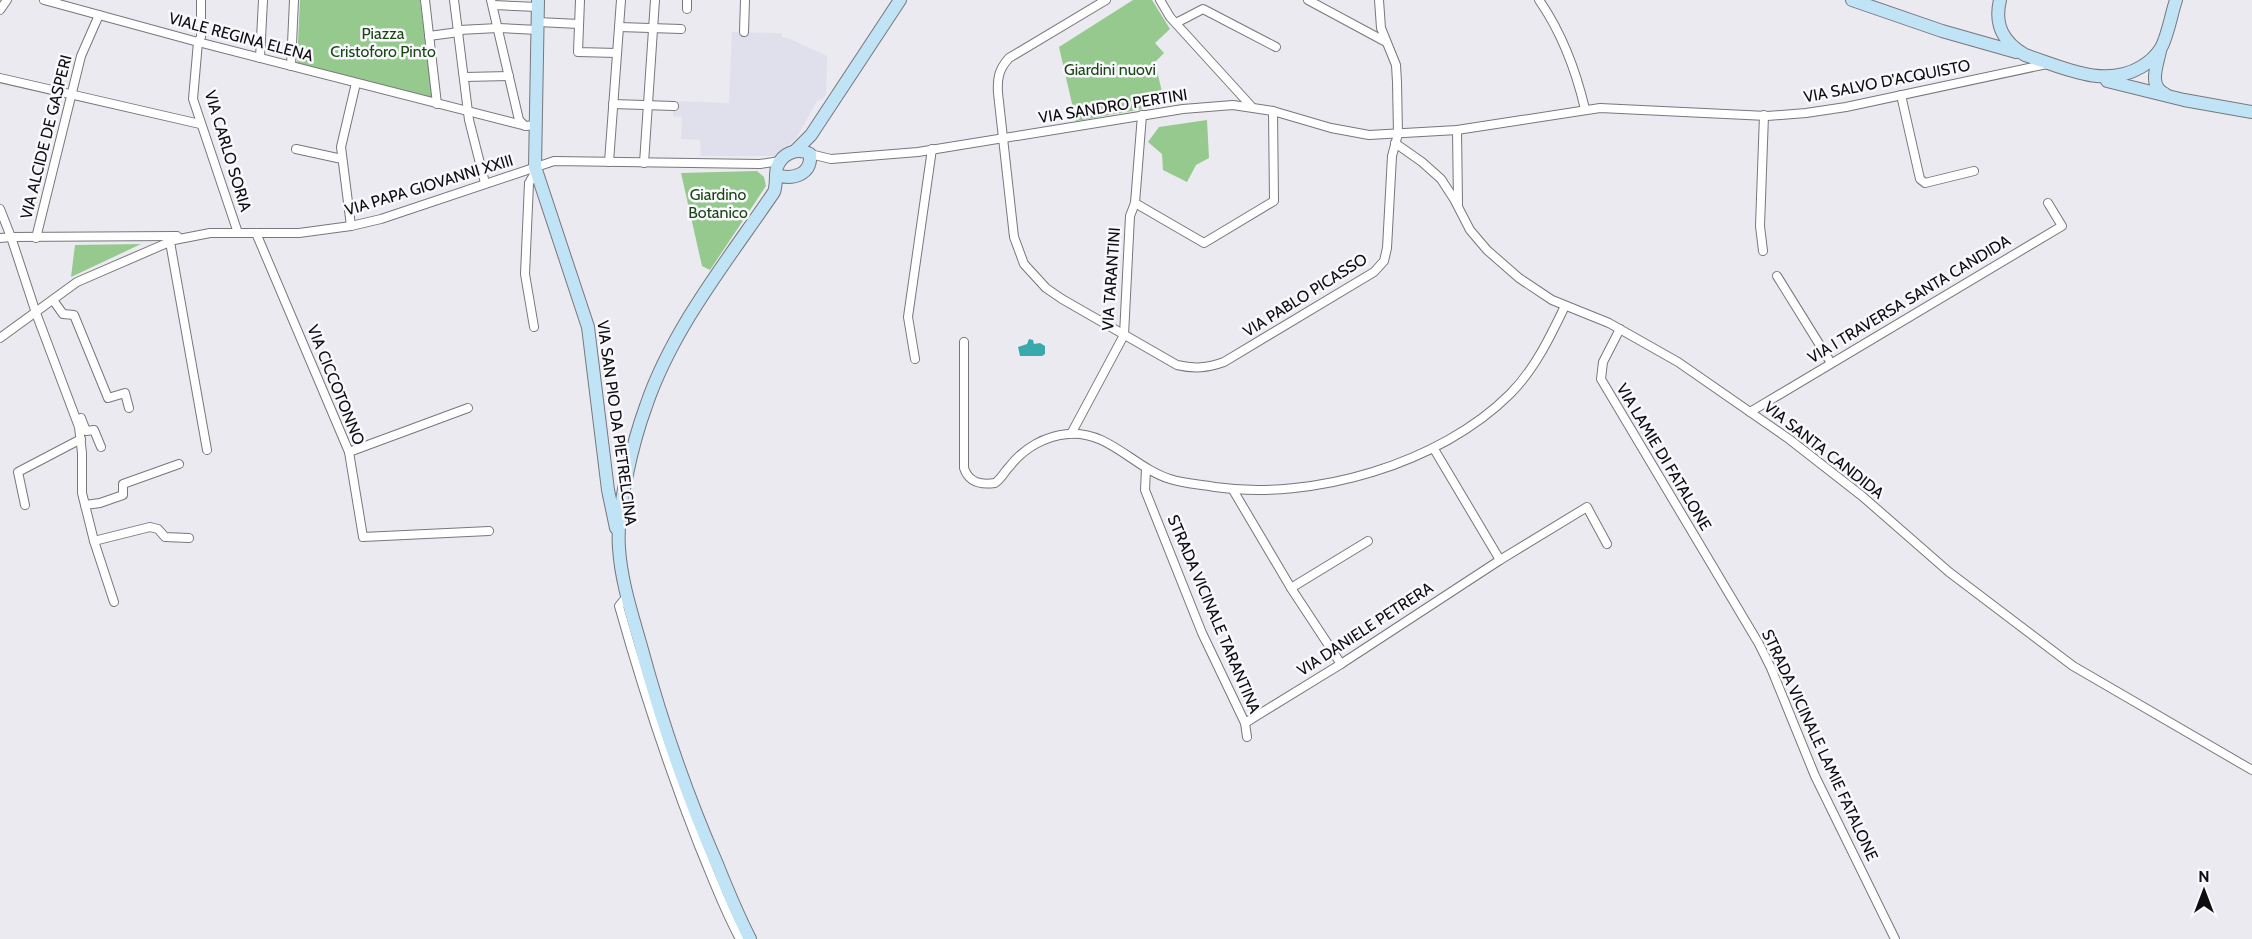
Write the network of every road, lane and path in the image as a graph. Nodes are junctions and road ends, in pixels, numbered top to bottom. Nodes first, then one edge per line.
1 (7, 0) edge
2 (44, 0) edge
3 (201, 0) edge
4 (263, 0) edge
5 (294, 0) edge
6 (425, 0) edge
7 (454, 0) edge
8 (580, 0) edge
9 (621, 0) edge
10 (655, 0) edge
11 (745, 0) edge
12 (900, 0) edge
13 (1106, 0) edge
14 (1160, 0) edge
15 (1308, 0) edge
16 (1379, 0) edge
17 (1539, 0) edge
18 (1852, 0) edge
19 (2000, 0) edge
20 (2166, 0) edge
21 (2176, 0) edge
22 (492, 3) edge
23 (538, 3) edge
24 (0, 10) edge
25 (99, 15) junction
26 (1176, 23) junction
27 (579, 24) junction
28 (2168, 25) junction
29 (538, 26) junction
30 (619, 27) junction
31 (498, 28) junction
32 (653, 28) junction
33 (681, 29) dead end
34 (459, 31) junction
35 (744, 32) dead end
36 (429, 36) junction
37 (198, 42) junction
38 (1387, 42) junction
39 (1276, 47) dead end
40 (2161, 48) junction
41 (617, 53) junction
42 (2025, 55) junction
43 (260, 58) junction
44 (2050, 63) junction
45 (291, 66) junction
46 (2083, 74) junction
47 (509, 76) junction
48 (465, 77) junction
49 (0, 78) edge
50 (356, 83) junction
51 (71, 94) junction
52 (1901, 95) junction
53 (2172, 97) junction
54 (437, 104) junction
55 (613, 104) junction
56 (648, 105) junction
57 (674, 106) dead end
58 (1251, 106) junction
59 (1585, 109) junction
60 (1273, 111) junction
61 (469, 112) junction
62 (2252, 112) edge
63 (1142, 116) junction
64 (1764, 116) junction
65 (200, 124) junction
66 (530, 125) junction
67 (1457, 130) junction
68 (1004, 139) junction
69 (1397, 139) junction
70 (296, 149) dead end
71 (932, 149) junction
72 (804, 152) junction
73 (342, 159) junction
74 (831, 159) junction
75 (780, 161) junction
76 (609, 162) junction
77 (644, 163) junction
78 (760, 164) junction
79 (536, 169) junction
80 (807, 169) junction
81 (1974, 171) dead end
82 (776, 181) junction
83 (485, 183) junction
84 (1135, 203) junction
85 (2048, 203) dead end
86 (1458, 208) junction
87 (0, 209) edge
88 (351, 226) junction
89 (238, 233) junction
90 (256, 233) junction
91 (187, 236) junction
92 (11, 237) junction
93 (0, 238) edge
94 (36, 238) junction
95 (170, 242) junction
96 (1763, 251) dead end
97 (1777, 276) dead end
98 (53, 300) junction
99 (1565, 306) junction
100 (36, 313) junction
101 (534, 327) dead end
102 (1620, 329) junction
103 (1124, 335) junction
104 (0, 338) edge
105 (964, 342) dead end
106 (915, 359) dead end
107 (1831, 363) junction
108 (129, 408) dead end
109 (468, 408) dead end
110 (73, 409) junction
111 (1750, 412) junction
112 (1071, 434) junction
113 (81, 439) junction
114 (101, 447) dead end
115 (1434, 448) junction
116 (207, 450) dead end
117 (349, 452) junction
118 (179, 464) dead end
119 (1146, 469) junction
120 (1233, 490) junction
121 (25, 505) dead end
122 (85, 505) junction
123 (489, 531) dead end
124 (189, 538) dead end
125 (94, 541) junction
126 (1368, 541) dead end
127 (1607, 544) dead end
128 (619, 548) junction
129 (1500, 560) junction
130 (1711, 566) joint
131 (1291, 588) junction
132 (627, 596) junction
133 (114, 602) dead end
134 (1341, 664) junction
135 (1245, 723) junction
136 (1247, 737) dead end
137 (2252, 770) edge
138 (740, 939) edge
139 (750, 939) edge
140 (1895, 939) edge

1 - 24 street
2 - 25 street, VIALE REGINA ELENA
3 - 37 street, VIA CARLO SORIA
4 - 43 street
5 - 45 street
6 - 36 street
7 - 34 street
8 - 27 street
9 - 30 street
10 - 32 street
11 - 35 street
12 - 72 main road
13 - 68 street, VIA PABLO PICASSO
14 - 26 street
15 - 38 street
16 - 38 street, VIA PABLO PICASSO
17 - 59 street
18 - 42 main road
19 - 42 main road
20 - 28 main road
21 - 28 main road
22 - 23 street
22 - 31 street
23 - 29 main road, VIA SAN PIO DA PIETRELCINA
25 - 37 street, VIALE REGINA ELENA
25 - 51 street, VIA ALCIDE DE GASPERI
26 - 39 street
26 - 58 street
27 - 29 street
27 - 41 street
28 - 40 main road
29 - 31 street
29 - 66 main road, VIA SAN PIO DA PIETRELCINA
30 - 32 street
30 - 41 street
31 - 34 street
31 - 47 street
32 - 33 street
32 - 56 street
34 - 36 street
34 - 48 street
36 - 54 street
37 - 43 street, VIALE REGINA ELENA
37 - 65 street, VIA CARLO SORIA
38 - 69 street, VIA PABLO PICASSO
40 - 46 main road
40 - 53 main road
41 - 55 street
42 - 44 main road
43 - 45 street, VIALE REGINA ELENA
44 - 46 main road
44 - 52 street, VIA SALVO D'ACQUISTO
45 - 50 street, VIALE REGINA ELENA
46 - 53 main road
47 - 48 street
47 - 66 street
48 - 61 street
49 - 51 street
50 - 54 street, VIALE REGINA ELENA
50 - 73 street
51 - 65 street
51 - 94 street, VIA ALCIDE DE GASPERI
52 - 64 street, VIA SALVO D'ACQUISTO
52 - 81 street
53 - 62 main road
54 - 61 street, VIALE REGINA ELENA
55 - 56 street
55 - 76 street
56 - 57 street
56 - 77 street
58 - 60 street, VIA SANDRO PERTINI
58 - 63 street, VIA SANDRO PERTINI
59 - 64 street, VIA SALVO D'ACQUISTO
59 - 67 street, VIA SALVO D'ACQUISTO
60 - 69 street, VIA SANDRO PERTINI
60 - 84 street
61 - 66 street, VIALE REGINA ELENA
61 - 83 street
63 - 68 street, VIA SANDRO PERTINI
63 - 84 street, VIA TARANTINI
64 - 96 street
65 - 89 street, VIA CARLO SORIA
66 - 79 main road, VIA SAN PIO DA PIETRELCINA
67 - 69 street, VIA SALVO D'ACQUISTO
67 - 86 street
68 - 71 street, VIA SANDRO PERTINI
68 - 103 street, VIA PABLO PICASSO
69 - 86 street, VIA SANTA CANDIDA
69 - 103 street, VIA PABLO PICASSO
70 - 73 street
71 - 74 street, VIA SANDRO PERTINI
71 - 106 street
72 - 74 street
72 - 75 main road
72 - 80 main road
73 - 88 street
74 - 80 street
75 - 78 street, VIA PAPA GIOVANNI XXIII
75 - 82 main road
76 - 77 street, VIA PAPA GIOVANNI XXIII
76 - 79 street, VIA PAPA GIOVANNI XXIII
77 - 78 street, VIA PAPA GIOVANNI XXIII
78 - 82 street
79 - 83 street, VIA PAPA GIOVANNI XXIII
79 - 101 street
79 - 128 main road, VIA SAN PIO DA PIETRELCINA
80 - 82 main road
82 - 128 main road
83 - 88 street, VIA PAPA GIOVANNI XXIII
84 - 103 street, VIA TARANTINI
85 - 107 street, VIA I TRAVERSA SANTA CANDIDA
86 - 99 street, VIA SANTA CANDIDA
87 - 92 street
88 - 90 street, VIA PAPA GIOVANNI XXIII
89 - 90 street, VIA PAPA GIOVANNI XXIII
89 - 91 street, VIA PAPA GIOVANNI XXIII
90 - 117 street, VIA CICCOTONNO
91 - 94 street
91 - 95 street, VIA PAPA GIOVANNI XXIII
92 - 93 street
92 - 94 street, VIA ALCIDE DE GASPERI
92 - 100 street, VIA ALCIDE DE GASPERI
95 - 98 street, VIA PAPA GIOVANNI XXIII
95 - 116 street
97 - 107 street
98 - 100 street, VIA PAPA GIOVANNI XXIII
98 - 108 street
99 - 102 street, VIA SANTA CANDIDA
99 - 115 street
100 - 104 street, VIA PAPA GIOVANNI XXIII
100 - 110 street, VIA ALCIDE DE GASPERI
102 - 111 street, VIA SANTA CANDIDA
102 - 130 street, VIA LAMIE DI FATALONE
103 - 112 street, VIA TARANTINI
105 - 112 street
107 - 111 street, VIA I TRAVERSA SANTA CANDIDA
109 - 117 street
110 - 113 street
110 - 114 street
111 - 137 street, VIA SANTA CANDIDA
112 - 119 street
113 - 121 street
113 - 122 street
115 - 120 street
115 - 129 street
117 - 123 street, VIA CICCOTONNO
118 - 122 street
119 - 120 street
119 - 135 street, STRADA VICINALE TARANTINA
120 - 131 street
122 - 125 street
124 - 125 street
125 - 133 street
126 - 131 street
127 - 129 street, VIA DANIELE PETRERA
128 - 132 main road
129 - 134 street, VIA DANIELE PETRERA
130 - 140 street, STRADA VICINALE LAMIE FATALONE
131 - 134 street
132 - 138 street
132 - 139 main road
134 - 135 street, VIA DANIELE PETRERA
135 - 136 street, STRADA VICINALE TARANTINA

